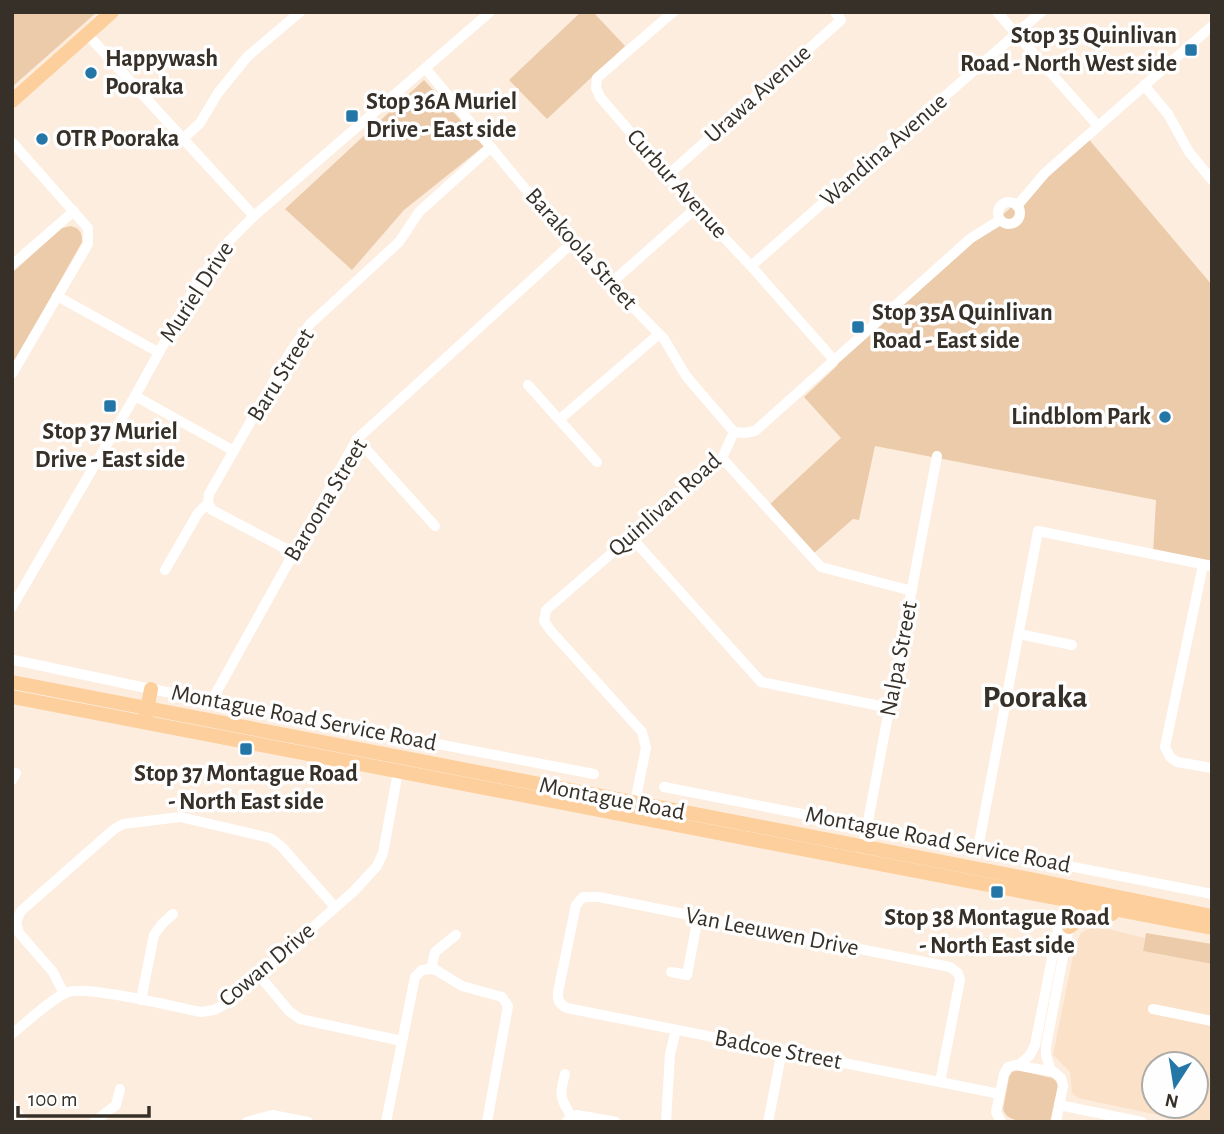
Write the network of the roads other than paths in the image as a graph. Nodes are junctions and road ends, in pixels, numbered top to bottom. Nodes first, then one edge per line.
1 (112, 12) edge
2 (300, 12) edge
3 (490, 12) edge
4 (673, 12) edge
5 (835, 12) edge
6 (997, 12) edge
7 (1041, 12) edge
8 (1212, 26) edge
9 (87, 34) junction
10 (1016, 34) junction
11 (426, 69) junction
12 (1144, 85) junction
13 (12, 101) edge
14 (1098, 126) junction
15 (184, 138) junction
16 (12, 142) edge
17 (491, 147) junction
18 (667, 176) junction
19 (1212, 180) edge
20 (696, 208) junction
21 (74, 211) junction
22 (254, 216) junction
23 (571, 244) junction
24 (12, 265) edge
25 (751, 266) junction
26 (611, 283) junction
27 (57, 296) junction
28 (659, 334) junction
29 (158, 352) junction
30 (834, 360) junction
31 (12, 374) edge
32 (528, 386) dead end
33 (135, 396) junction
34 (560, 419) junction
35 (734, 432) junction
36 (357, 439) junction
37 (234, 451) junction
38 (937, 457) dead end
39 (722, 458) junction
40 (597, 462) dead end
41 (208, 503) junction
42 (435, 526) dead end
43 (631, 537) junction
44 (293, 553) junction
45 (1207, 566) edge
46 (164, 570) dead end
47 (912, 591) junction
48 (12, 607) edge
49 (1019, 634) junction
50 (1072, 645) dead end
51 (14, 660) edge
52 (12, 681) edge
53 (151, 689) junction
54 (12, 697) edge
55 (212, 700) junction
56 (890, 708) junction
57 (146, 716) junction
58 (400, 765) junction
59 (1212, 768) edge
60 (594, 774) dead end
61 (664, 787) dead end
62 (634, 810) junction
63 (867, 827) junction
64 (978, 848) junction
65 (862, 854) junction
66 (1069, 894) junction
67 (1212, 894) edge
68 (335, 907) junction
69 (1131, 913) junction
70 (173, 914) dead end
71 (1212, 916) edge
72 (698, 917) junction
73 (1069, 927) junction
74 (1212, 928) edge
75 (456, 934) dead end
76 (431, 969) junction
77 (671, 972) dead end
78 (258, 975) junction
79 (64, 994) junction
80 (141, 1000) junction
81 (560, 1002) joint
82 (1153, 1009) dead end
83 (1212, 1021) edge
84 (676, 1030) junction
85 (12, 1034) edge
86 (402, 1041) junction
87 (782, 1051) junction
88 (1019, 1065) junction
89 (1051, 1071) junction
90 (565, 1074) dead end
91 (940, 1082) junction
92 (120, 1089) dead end
93 (1000, 1094) junction
94 (12, 1105) edge
95 (1059, 1105) junction
96 (569, 1119) edge
97 (23, 1122) edge
98 (94, 1122) edge
99 (247, 1122) edge
100 (308, 1122) edge
101 (386, 1122) edge
102 (487, 1122) edge
103 (616, 1122) edge
104 (666, 1122) edge
105 (768, 1122) edge
106 (1001, 1122) edge
107 (1056, 1122) edge
108 (1142, 1122) edge

1 - 9 main road
2 - 15 street
3 - 11 street, Muriel Drive
4 - 18 street, Curbur Avenue
5 - 18 street, Urawa Avenue
6 - 10 street
7 - 10 street, Wandina Avenue
8 - 12 street
9 - 13 main road
9 - 15 street
10 - 14 street
10 - 25 street, Wandina Avenue
11 - 17 street, Barakoola Street
11 - 22 street, Muriel Drive
12 - 14 street
12 - 19 street
14 - 30 street, Quinlivan Road
15 - 22 street
16 - 21 street
17 - 23 street, Barakoola Street
17 - 37 street, Baru Street
18 - 20 street, Curbur Avenue
20 - 25 street, Curbur Avenue
20 - 26 street
21 - 24 street
21 - 27 street
22 - 29 street, Muriel Drive
23 - 26 street, Barakoola Street
23 - 36 street, Baroona Street
25 - 30 street, Curbur Avenue
26 - 28 street, Barakoola Street
27 - 29 street
27 - 31 street
28 - 34 street
28 - 35 street, Barakoola Street
29 - 33 street, Muriel Drive
30 - 35 street, Quinlivan Road
32 - 34 street
33 - 37 street
33 - 48 street, Muriel Drive
34 - 40 street
35 - 39 street, Quinlivan Road
36 - 42 street
36 - 44 street, Baroona Street
37 - 41 street, Baru Street
38 - 47 street, Nalpa Street
39 - 43 street, Quinlivan Road
39 - 47 street
41 - 44 street
41 - 46 street, Baru Street
43 - 56 street
43 - 62 street, Quinlivan Road
44 - 55 street, Baroona Street
45 - 49 street
45 - 59 street
47 - 56 street, Nalpa Street
49 - 50 street
49 - 64 street
51 - 53 street, Montague Road Service Road
52 - 57 main road, Montague Road
53 - 55 street, Montague Road Service Road
53 - 57 main road
54 - 57 main road, Montague Road
55 - 60 street, Montague Road Service Road
56 - 63 street, Nalpa Street
57 - 58 main road, Montague Road
58 - 62 main road, Montague Road
58 - 68 street, Cowan Drive
61 - 63 street, Montague Road Service Road
62 - 65 main road, Montague Road
63 - 64 street, Montague Road Service Road
63 - 65 street, Nalpa Street
64 - 67 street, Montague Road Service Road
65 - 66 main road, Montague Road
66 - 69 main road, Montague Road
66 - 71 main road, Montague Road
66 - 73 street
66 - 88 street
68 - 78 street, Cowan Drive
68 - 79 street
69 - 73 main road
69 - 74 main road, Montague Road
70 - 80 street
72 - 77 street
72 - 81 street, Van Leeuwen Drive
72 - 91 street, Van Leeuwen Drive
73 - 89 street
75 - 76 street
76 - 86 street
76 - 102 street
78 - 80 street, Cowan Drive
78 - 86 street
79 - 80 street, Cowan Drive
79 - 85 street
81 - 84 street, Badcoe Street
82 - 83 street
84 - 87 street, Badcoe Street
84 - 104 street
86 - 101 street
87 - 91 street, Badcoe Street
87 - 105 street
88 - 89 street
88 - 93 street
89 - 95 street
90 - 96 street
91 - 93 street, Badcoe Street
92 - 98 street
93 - 106 street
94 - 97 street
95 - 107 street
95 - 108 street
96 - 103 street
99 - 100 street

